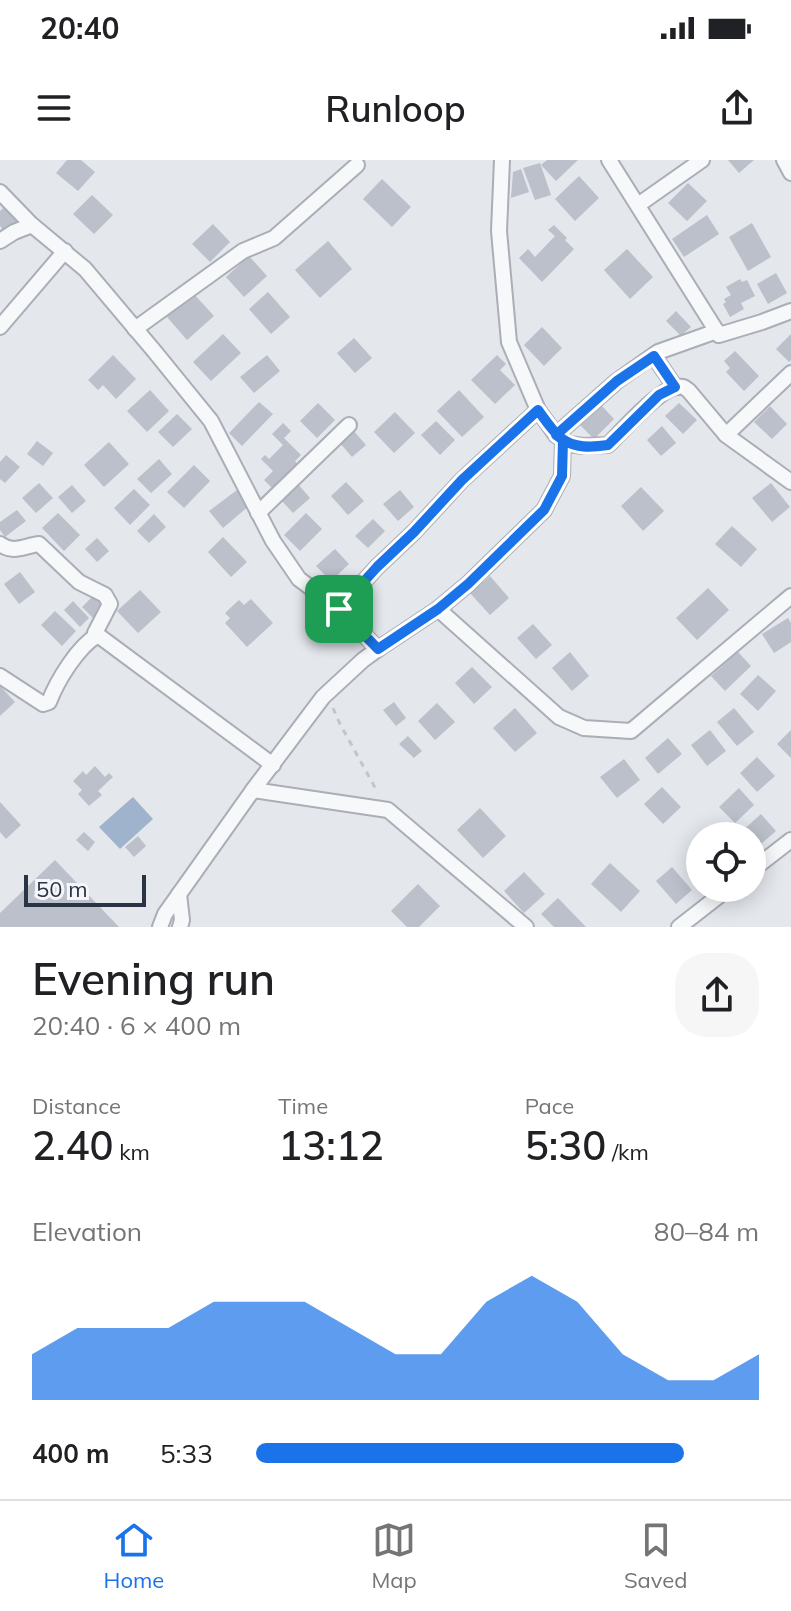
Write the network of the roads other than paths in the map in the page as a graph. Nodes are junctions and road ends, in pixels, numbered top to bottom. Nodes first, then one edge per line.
1 (502, 160) edge
2 (609, 160) edge
3 (702, 160) edge
4 (784, 160) edge
5 (357, 165) dead end
6 (791, 173) edge
7 (0, 192) edge
8 (638, 205) junction
9 (32, 225) junction
10 (0, 241) edge
11 (65, 251) junction
12 (791, 311) edge
13 (0, 327) edge
14 (135, 329) junction
15 (717, 331) junction
16 (654, 356) junction
17 (791, 373) edge
18 (675, 387) junction
19 (538, 410) junction
20 (349, 425) dead end
21 (726, 435) junction
22 (560, 437) junction
23 (791, 482) edge
24 (258, 513) junction
25 (0, 544) edge
26 (791, 596) edge
27 (339, 609) junction
28 (438, 609) junction
29 (98, 635) junction
30 (378, 649) junction
31 (0, 676) edge
32 (273, 765) junction
33 (253, 790) junction
34 (791, 840) edge
35 (766, 859) edge
36 (179, 894) junction
37 (711, 902) edge
38 (160, 927) edge
39 (180, 927) edge
40 (526, 927) edge
41 (679, 927) edge

1 - 19 street
2 - 8 street
3 - 8 street
4 - 6 street
5 - 14 street
7 - 9 street
8 - 15 street
9 - 10 street
9 - 11 street
11 - 13 street
11 - 14 street
12 - 15 street
14 - 24 street
15 - 16 street
16 - 18 street
16 - 22 street
17 - 21 street
18 - 21 street
18 - 22 street
19 - 22 street
19 - 27 street
20 - 24 street
21 - 23 street
22 - 28 street
24 - 27 street
25 - 29 street
26 - 28 street
27 - 30 street
28 - 30 street
29 - 31 street
29 - 32 street
30 - 32 street
32 - 33 street
33 - 36 street
33 - 40 street
34 - 35 street
36 - 38 street
36 - 39 street
37 - 41 street

